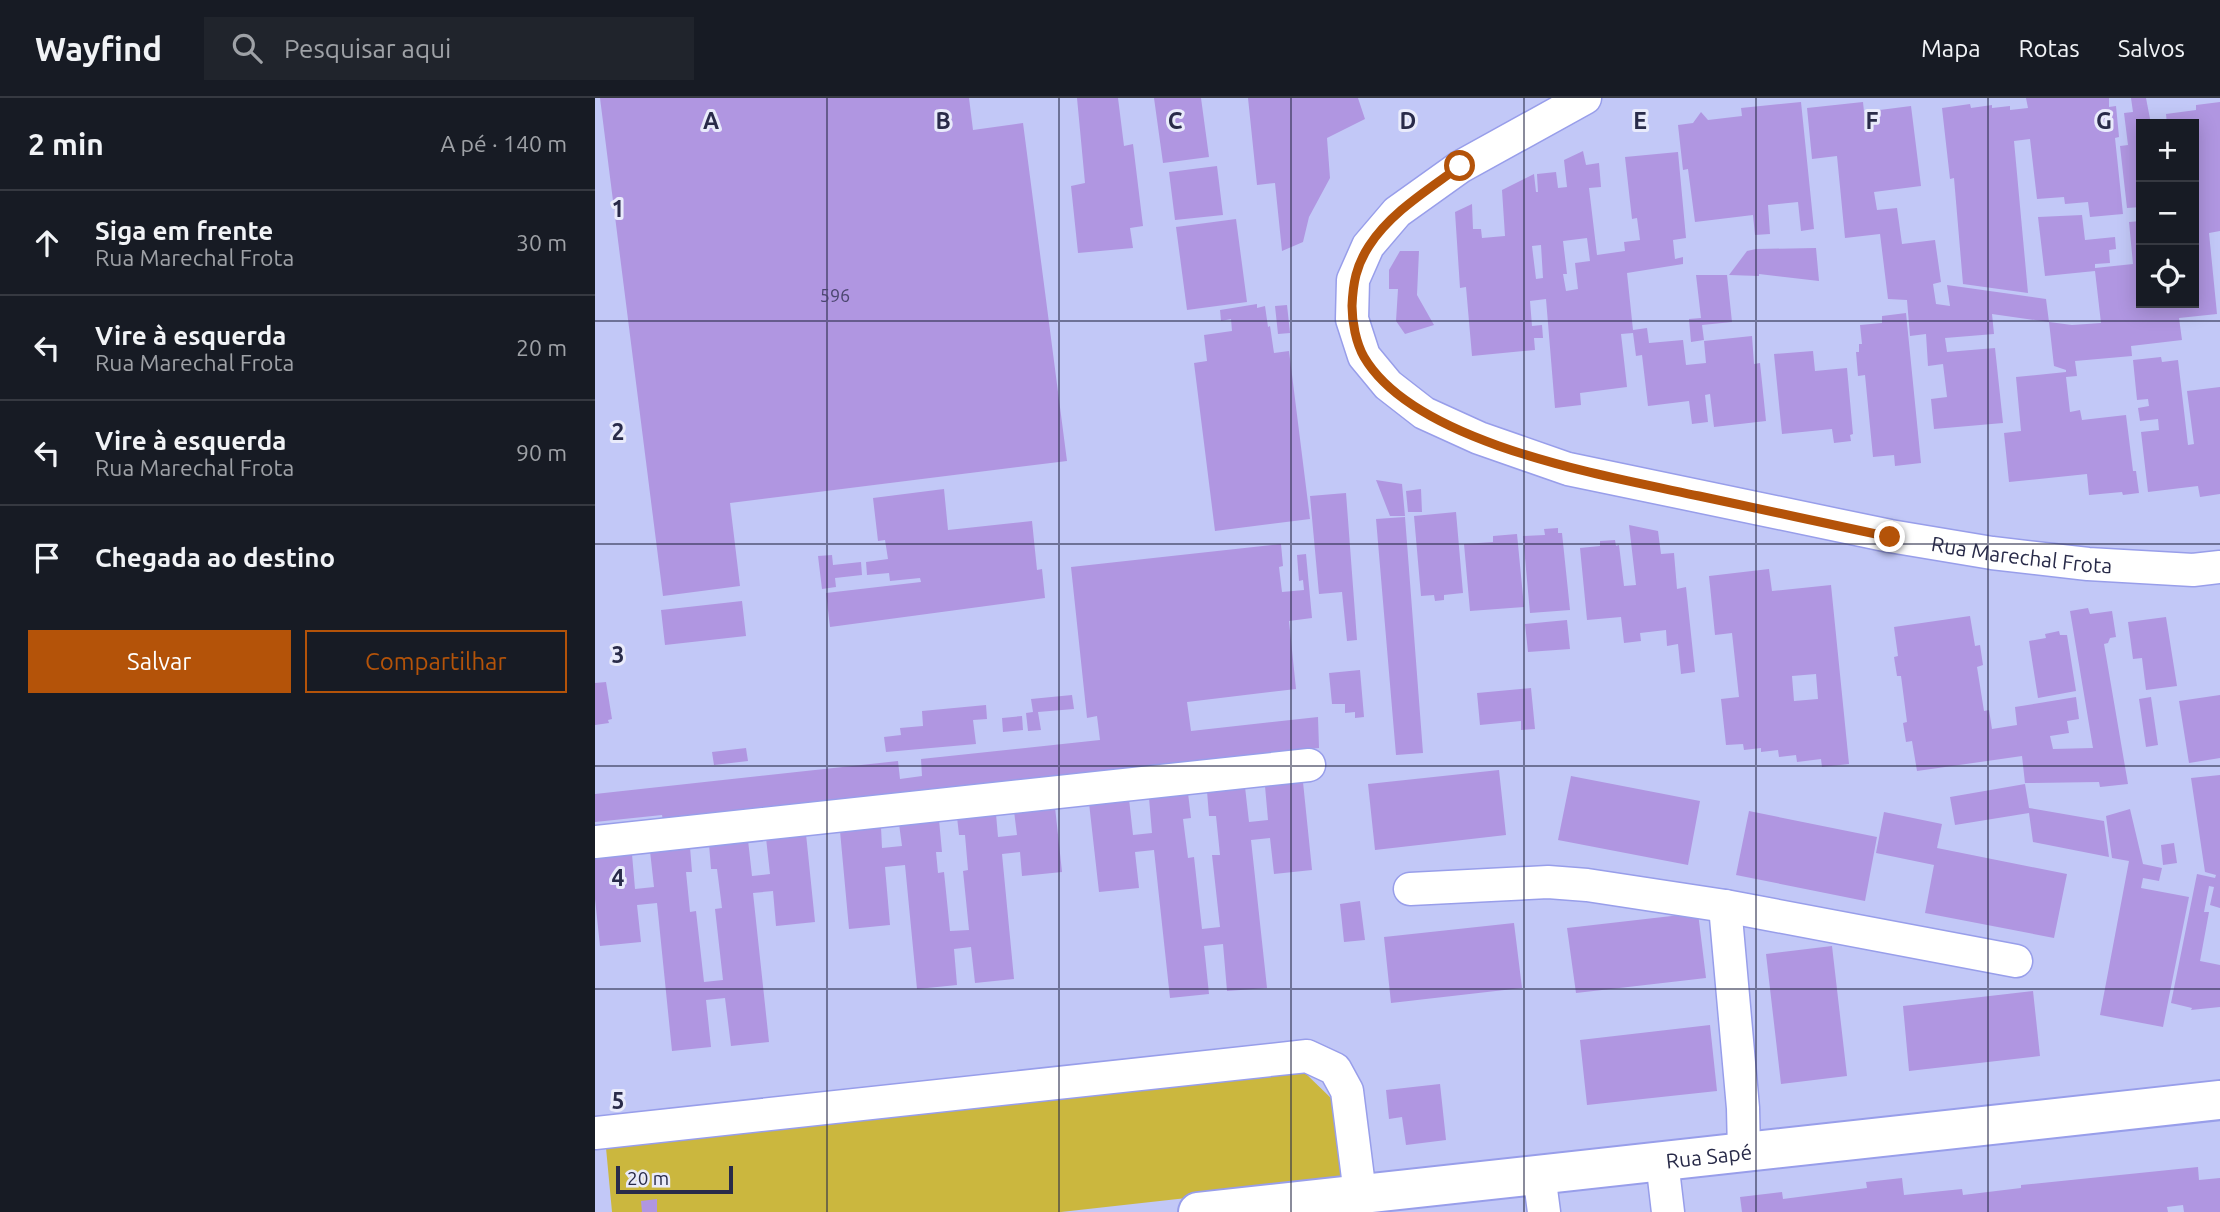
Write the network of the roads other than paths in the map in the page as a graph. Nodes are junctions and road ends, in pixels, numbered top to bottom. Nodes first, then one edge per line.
1 (1585, 98) edge
2 (2220, 567) edge
3 (1309, 765) dead end
4 (595, 842) edge
5 (1410, 890) dead end
6 (1725, 906) junction
7 (2016, 961) dead end
8 (2220, 1100) edge
9 (595, 1133) edge
10 (1744, 1152) junction
11 (1662, 1161) junction
12 (1539, 1174) junction
13 (1360, 1194) junction
14 (1198, 1212) edge
15 (1544, 1212) edge
16 (1668, 1212) edge

1 - 2 street, Rua Marechal Frota
3 - 4 street
5 - 6 street
6 - 7 street
6 - 10 street
8 - 10 street, Rua Sapé
9 - 13 street
10 - 11 street, Rua Sapé
11 - 12 street, Rua Sapé
11 - 16 street
12 - 13 street, Rua Sapé
12 - 15 street
13 - 14 street, Rua Sapé

